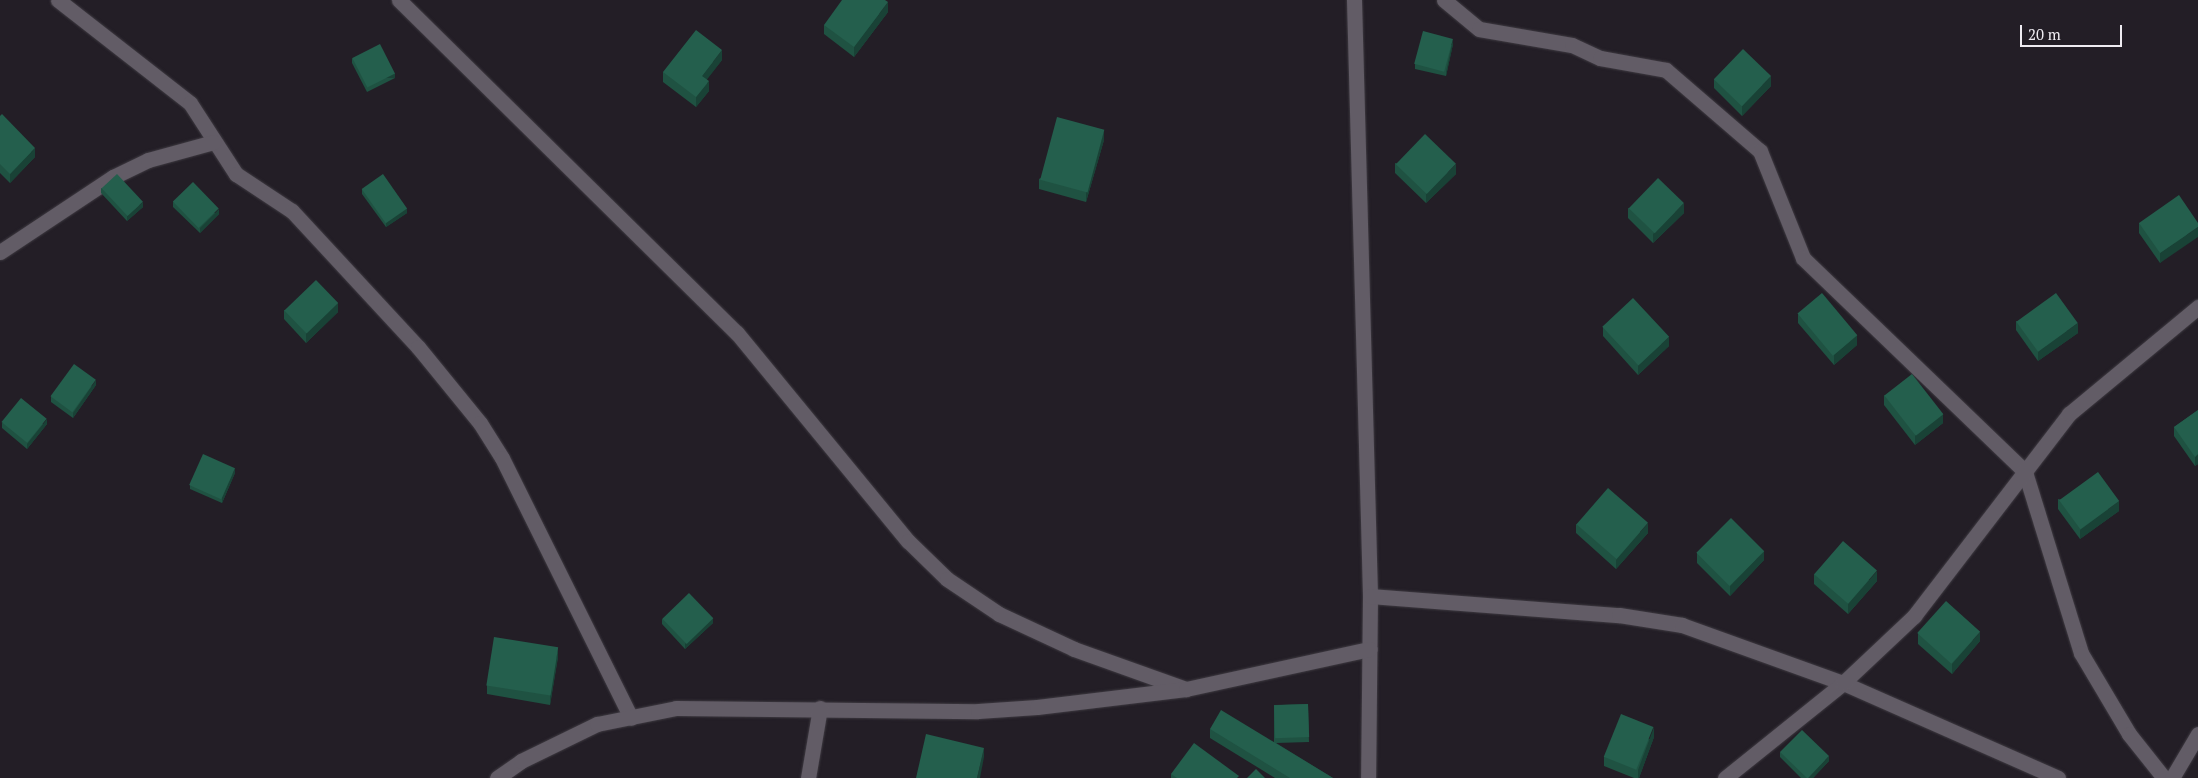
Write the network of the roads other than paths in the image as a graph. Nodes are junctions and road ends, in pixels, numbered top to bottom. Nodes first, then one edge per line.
1 (58, 0) edge
2 (399, 0) edge
3 (1354, 0) edge
4 (1444, 0) edge
5 (214, 142) junction
6 (0, 252) edge
7 (2198, 307) edge
8 (2025, 472) junction
9 (1370, 596) junction
10 (1370, 649) junction
11 (1844, 683) junction
12 (1186, 689) junction
13 (820, 708) junction
14 (631, 718) junction
15 (2198, 734) edge
16 (497, 778) edge
17 (808, 778) edge
18 (1368, 778) edge
19 (1725, 778) edge
20 (2058, 778) edge
21 (2164, 778) edge
22 (2172, 778) edge

1 - 5 street
2 - 12 street
3 - 9 street
4 - 8 street
5 - 6 street
5 - 14 street
7 - 8 street
8 - 11 street
8 - 21 street
9 - 10 street
9 - 11 street
10 - 12 street
10 - 18 street
11 - 19 street
11 - 20 street
12 - 13 street
13 - 14 street
13 - 17 street
14 - 16 street
15 - 22 street

